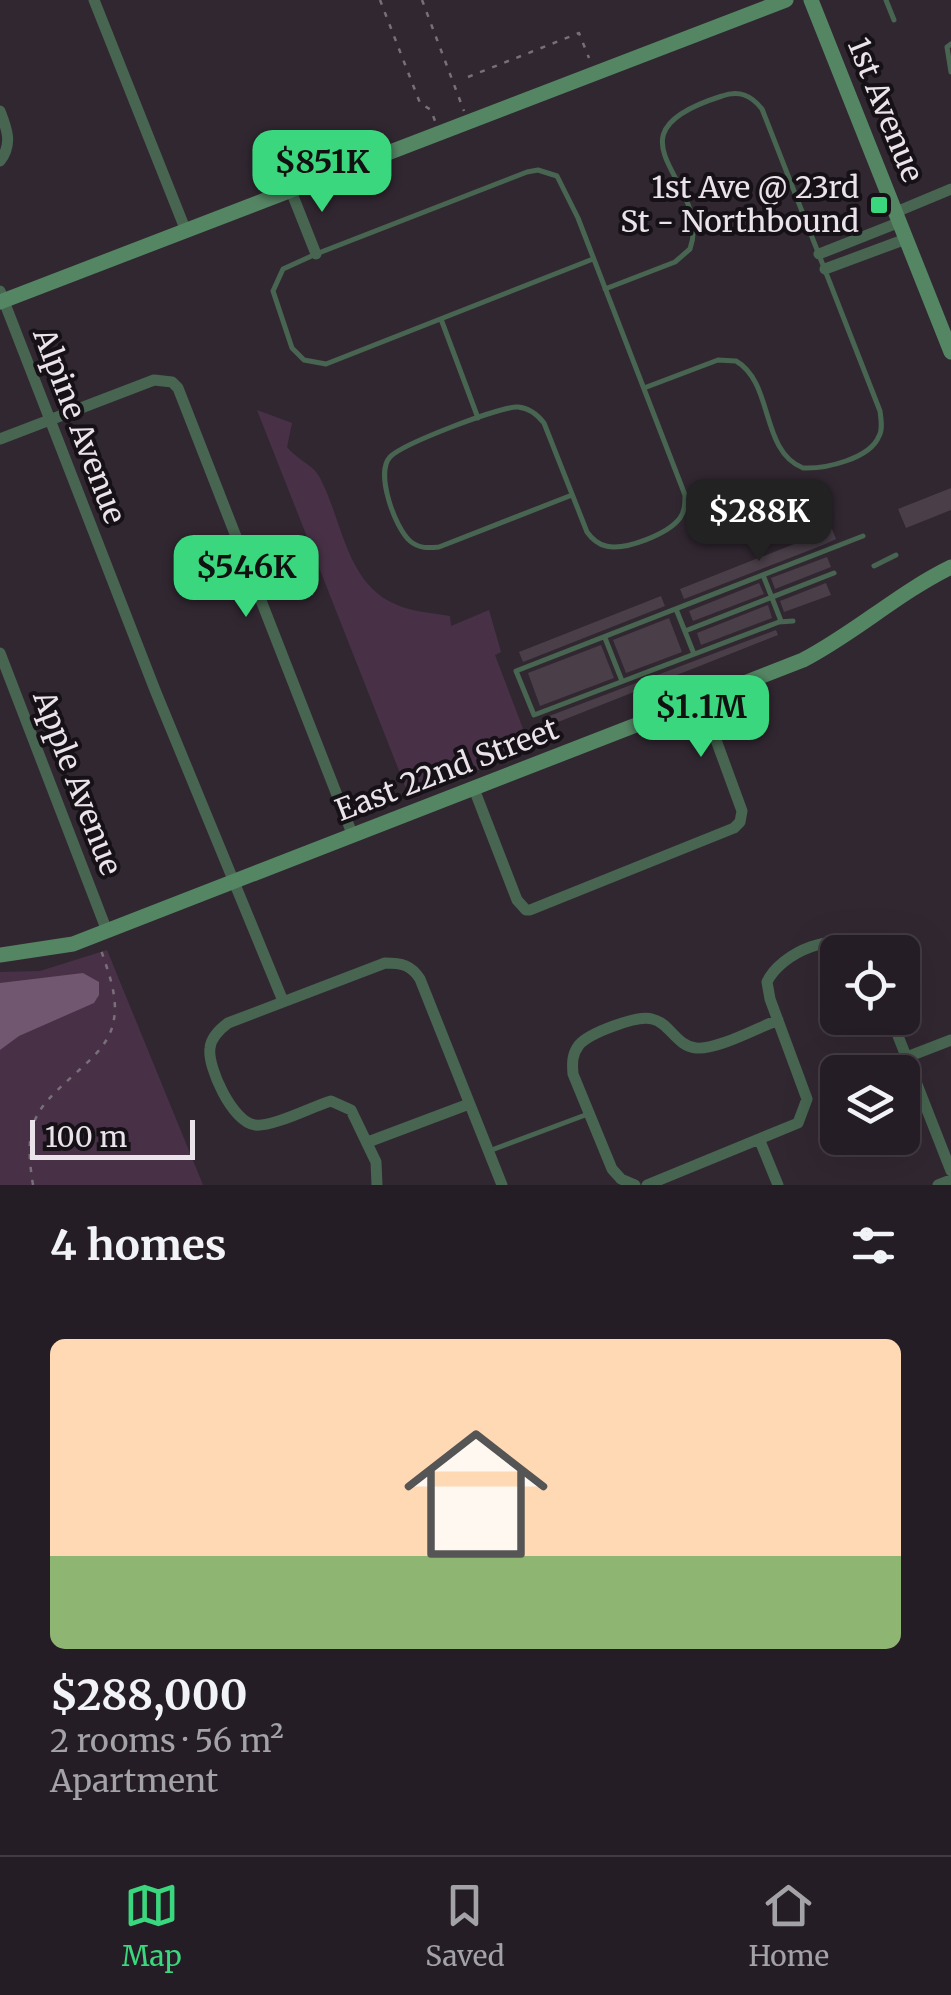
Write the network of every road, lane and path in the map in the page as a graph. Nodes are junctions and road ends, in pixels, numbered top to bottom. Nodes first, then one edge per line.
1 (94, 0) edge
2 (380, 0) edge
3 (422, 0) edge
4 (786, 0) edge
5 (811, 0) edge
6 (886, 0) edge
7 (894, 20) dead end
8 (951, 44) edge
9 (590, 58) dead end
10 (951, 72) edge
11 (468, 76) dead end
12 (0, 111) edge
13 (464, 111) dead end
14 (435, 123) dead end
15 (0, 161) edge
16 (951, 189) edge
17 (291, 191) junction
18 (898, 217) junction
19 (186, 231) junction
20 (906, 239) junction
21 (316, 254) junction
22 (819, 254) junction
23 (593, 259) junction
24 (826, 270) junction
25 (605, 289) junction
26 (1, 298) edge
27 (441, 319) junction
28 (951, 352) edge
29 (644, 388) junction
30 (478, 418) junction
31 (51, 420) junction
32 (0, 440) edge
33 (572, 496) junction
34 (863, 536) dead end
35 (896, 556) dead end
36 (874, 566) dead end
37 (951, 567) edge
38 (834, 574) dead end
39 (763, 575) junction
40 (772, 597) junction
41 (676, 609) junction
42 (794, 621) dead end
43 (781, 622) junction
44 (684, 630) junction
45 (604, 636) junction
46 (0, 653) edge
47 (694, 654) junction
48 (622, 682) junction
49 (701, 700) junction
50 (474, 789) junction
51 (353, 836) junction
52 (235, 882) junction
53 (102, 933) junction
54 (820, 947) edge
55 (0, 956) edge
56 (282, 1001) junction
57 (778, 1020) junction
58 (951, 1040) edge
59 (914, 1055) edge
60 (920, 1090) edge
61 (470, 1104) junction
62 (588, 1114) junction
63 (760, 1141) junction
64 (368, 1142) junction
65 (489, 1151) junction
66 (948, 1155) edge
67 (951, 1170) edge
68 (951, 1180) edge
69 (34, 1185) edge
70 (376, 1185) edge
71 (502, 1185) edge
72 (635, 1185) edge
73 (647, 1185) edge
74 (778, 1185) edge
75 (938, 1185) edge

1 - 19 street
2 - 14 path
3 - 13 path
4 - 17 street
5 - 18 street, 1st Avenue
6 - 7 lane
8 - 10 lane
9 - 11 path
12 - 15 street
16 - 18 street
17 - 19 street
17 - 21 street
18 - 20 street, 1st Avenue
18 - 22 street
19 - 26 street
20 - 24 street
20 - 28 street, 1st Avenue
21 - 23 lane
21 - 27 lane
22 - 24 lane
22 - 25 lane
23 - 25 lane
23 - 27 lane
24 - 29 lane
25 - 29 lane
26 - 31 street, Alpine Avenue
27 - 30 lane
29 - 33 lane
30 - 33 lane
30 - 33 lane
31 - 32 street
31 - 51 street
31 - 52 street, Alpine Avenue
34 - 39 lane
35 - 36 lane
37 - 49 street, East 22nd Street
38 - 40 lane
39 - 40 lane
39 - 41 lane
40 - 43 lane
40 - 44 lane
41 - 44 lane
41 - 45 lane
42 - 43 lane
43 - 47 lane
44 - 47 lane
45 - 48 lane
45 - 48 lane
46 - 53 street, Apple Avenue
47 - 48 lane
49 - 50 street, East 22nd Street
49 - 50 street
50 - 51 street, East 22nd Street
51 - 52 street, East 22nd Street
52 - 53 street, East 22nd Street
52 - 56 street, Alpine Avenue
53 - 55 street, East 22nd Street
53 - 69 path
54 - 57 street
56 - 61 street
56 - 64 street
57 - 62 street
57 - 63 street
58 - 59 street
60 - 66 street
61 - 64 street
61 - 65 street
62 - 65 lane
62 - 72 street
63 - 73 street
63 - 74 street
64 - 70 street
65 - 71 street
66 - 67 street
68 - 75 street

